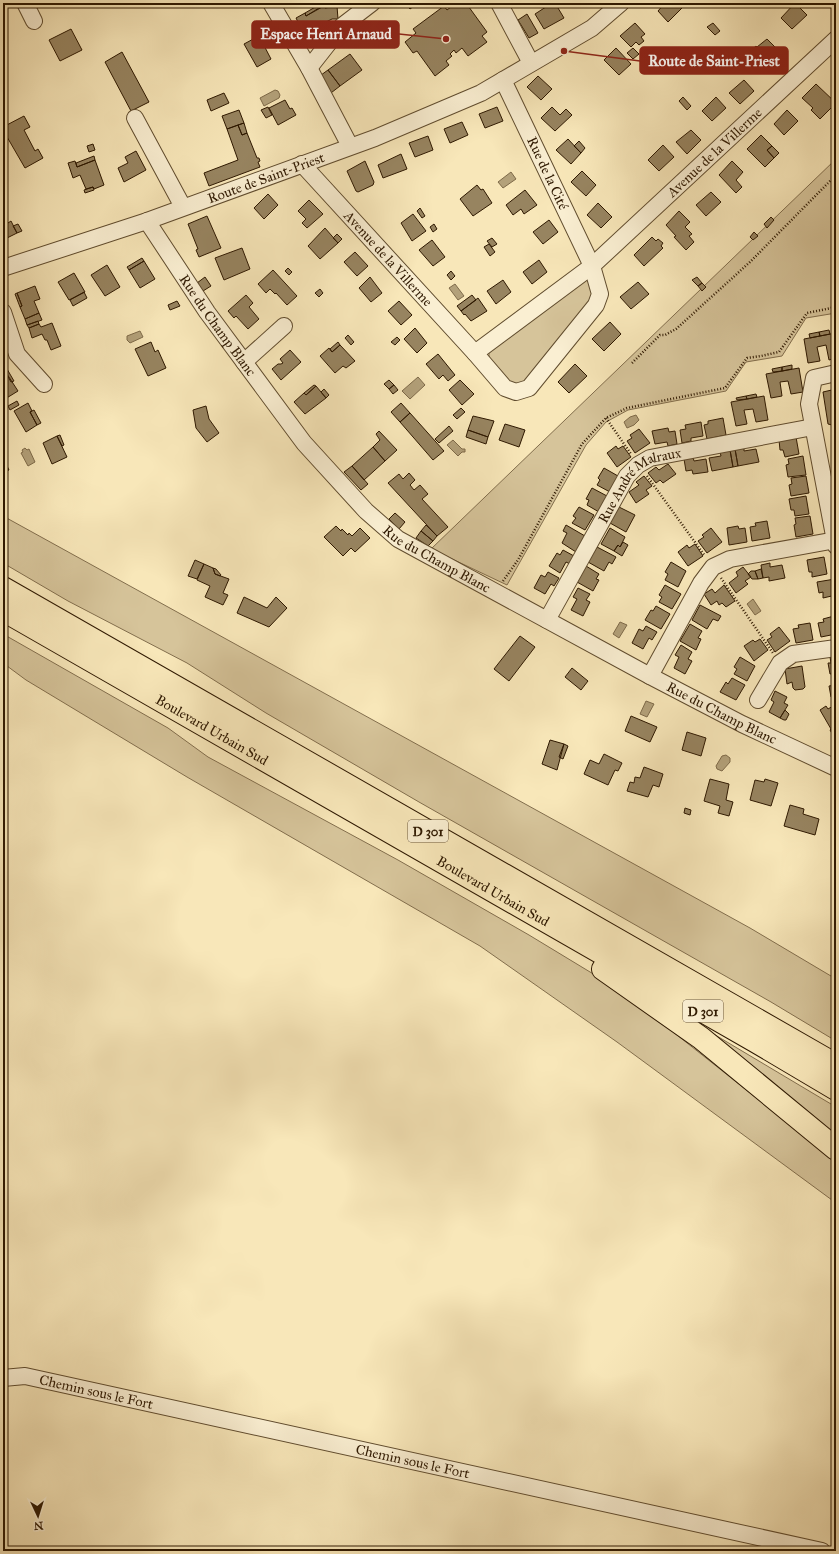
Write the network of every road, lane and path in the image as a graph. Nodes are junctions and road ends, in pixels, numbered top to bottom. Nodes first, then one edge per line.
1 (25, 3) edge
2 (272, 3) edge
3 (372, 3) edge
4 (498, 3) edge
5 (621, 3) edge
6 (34, 21) dead end
7 (836, 39) edge
8 (531, 63) junction
9 (309, 68) junction
10 (504, 80) junction
11 (135, 118) dead end
12 (350, 146) junction
13 (302, 164) junction
14 (836, 176) edge
15 (183, 207) junction
16 (147, 221) junction
17 (4, 265) edge
18 (592, 266) junction
19 (836, 307) edge
20 (3, 312) edge
21 (284, 326) dead end
22 (475, 354) junction
23 (244, 362) junction
24 (632, 363) dead end
25 (836, 373) edge
26 (44, 384) dead end
27 (606, 418) junction
28 (814, 427) junction
29 (638, 465) junction
30 (831, 496) edge
31 (836, 542) edge
32 (713, 567) junction
33 (3, 588) edge
34 (496, 592) junction
35 (3, 610) edge
36 (547, 620) junction
37 (836, 648) edge
38 (780, 663) junction
39 (650, 676) junction
40 (758, 700) dead end
41 (836, 768) edge
42 (568, 934) junction
43 (836, 1065) edge
44 (836, 1089) edge
45 (836, 1149) edge
46 (3, 1378) edge
47 (822, 1551) edge

1 - 6 street
2 - 9 street
3 - 9 street
4 - 8 street
5 - 8 street, Route de Saint-Priest
7 - 18 street, Avenue de la Villerme
8 - 10 street, Route de Saint-Priest
9 - 12 street
10 - 12 street, Route de Saint-Priest
10 - 18 street, Rue de la Cité
11 - 15 street
12 - 13 street, Route de Saint-Priest
13 - 15 street, Route de Saint-Priest
13 - 22 street, Avenue de la Villerme
14 - 24 path
15 - 16 street, Route de Saint-Priest
16 - 17 street, Route de Saint-Priest
16 - 23 street, Rue du Champ Blanc
18 - 22 street, Avenue de la Villerme
18 - 22 street, Avenue de la Villerme
19 - 27 path
20 - 26 street
21 - 23 street
23 - 34 street, Rue du Champ Blanc
25 - 28 street
27 - 29 path
27 - 34 path
28 - 29 street, Rue André Malraux
28 - 30 street
29 - 32 path
29 - 36 street, Rue André Malraux
30 - 31 street
31 - 32 street
32 - 38 path
32 - 39 street
33 - 43 highway, Boulevard Urbain Sud / D 301
34 - 36 street, Rue du Champ Blanc
35 - 42 highway, Boulevard Urbain Sud / D 301
36 - 39 street, Rue du Champ Blanc
37 - 38 street
38 - 40 street
39 - 41 street, Rue du Champ Blanc
42 - 44 highway, Boulevard Urbain Sud / D 301
42 - 45 highway
46 - 47 street, Chemin sous le Fort

